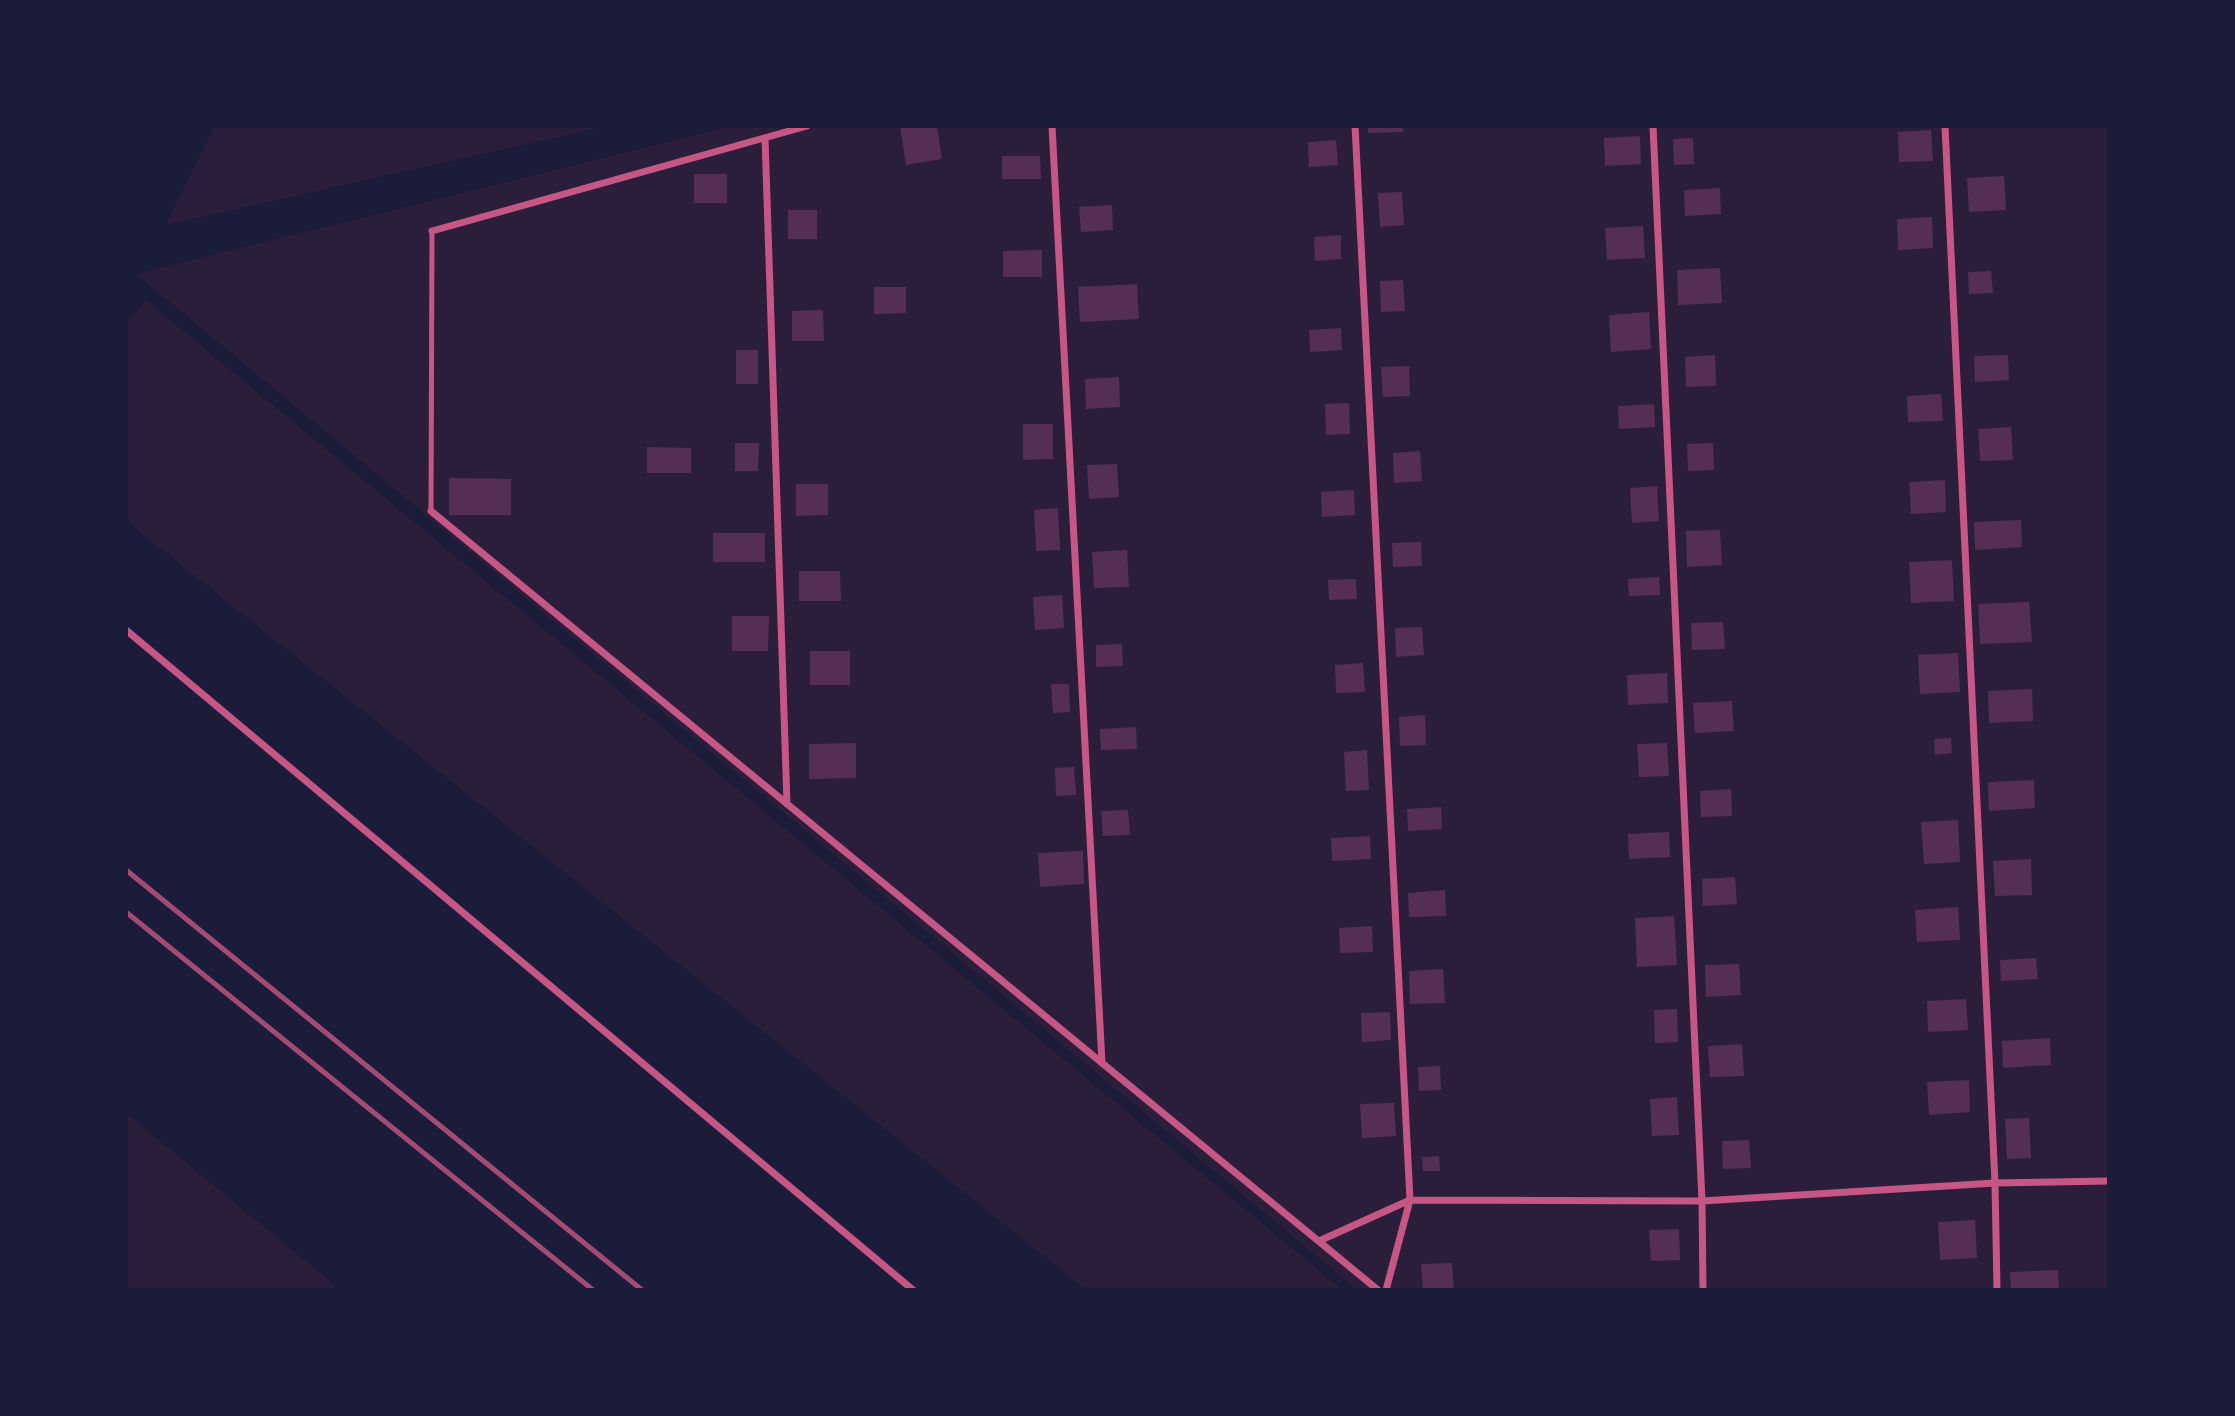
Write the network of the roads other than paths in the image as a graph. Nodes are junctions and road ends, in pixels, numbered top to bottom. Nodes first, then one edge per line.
1 (807, 126) edge
2 (1052, 126) edge
3 (1355, 126) edge
4 (1653, 126) edge
5 (1945, 126) edge
6 (765, 138) junction
7 (432, 231) joint
8 (431, 511) joint
9 (126, 630) edge
10 (787, 804) junction
11 (1102, 1063) junction
12 (2109, 1181) edge
13 (1995, 1183) junction
14 (1410, 1200) junction
15 (1702, 1201) junction
16 (1319, 1241) junction
17 (913, 1290) edge
18 (1378, 1290) edge
19 (1386, 1290) edge
20 (1703, 1290) edge
21 (1997, 1290) edge

1 - 6 street
2 - 11 street
3 - 14 street
4 - 15 street
5 - 13 street
6 - 7 street
6 - 10 street
7 - 8 lane
8 - 10 street
9 - 17 street
10 - 11 street
11 - 16 street
12 - 13 street
13 - 15 street
13 - 21 street
14 - 15 street
14 - 16 street
14 - 19 street
15 - 20 street
16 - 18 street

